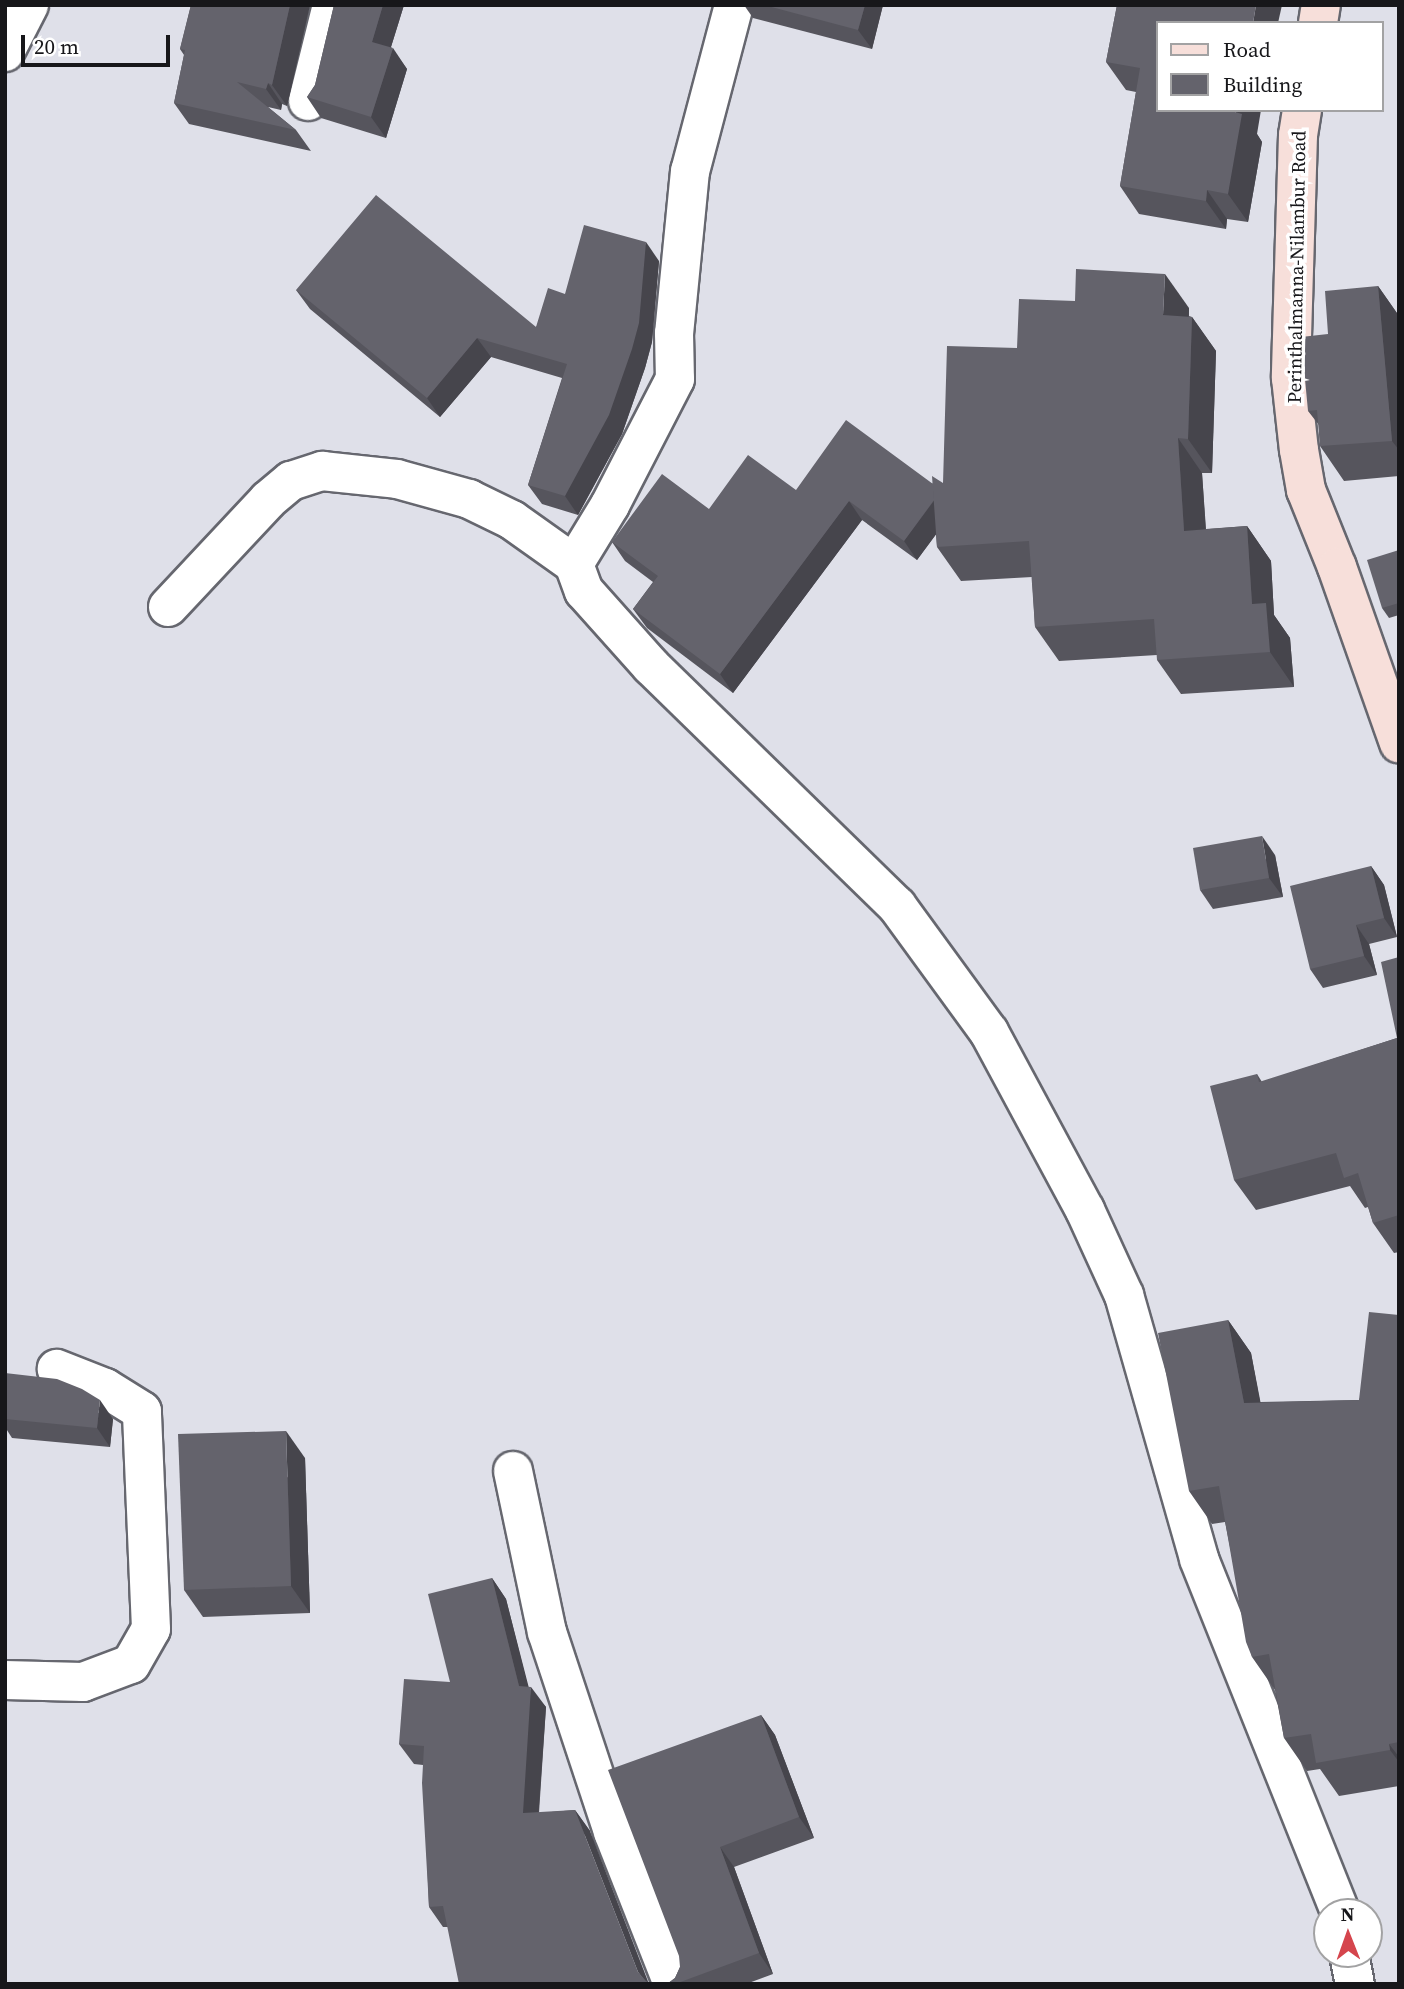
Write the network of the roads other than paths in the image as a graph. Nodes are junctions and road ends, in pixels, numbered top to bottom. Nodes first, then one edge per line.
1 (29, 5) edge
2 (331, 5) edge
3 (734, 5) edge
4 (5, 52) edge
5 (307, 101) dead end
6 (1302, 112) edge
7 (574, 564) junction
8 (168, 607) dead end
9 (1399, 743) edge
10 (57, 1369) dead end
11 (513, 1471) dead end
12 (5, 1679) edge
13 (1334, 1898) edge
14 (673, 1984) edge

1 - 4 street
2 - 5 street
3 - 7 street
6 - 9 main road, Perinthalmanna-Nilambur Road
7 - 8 street
7 - 13 street
10 - 12 street
11 - 14 street

